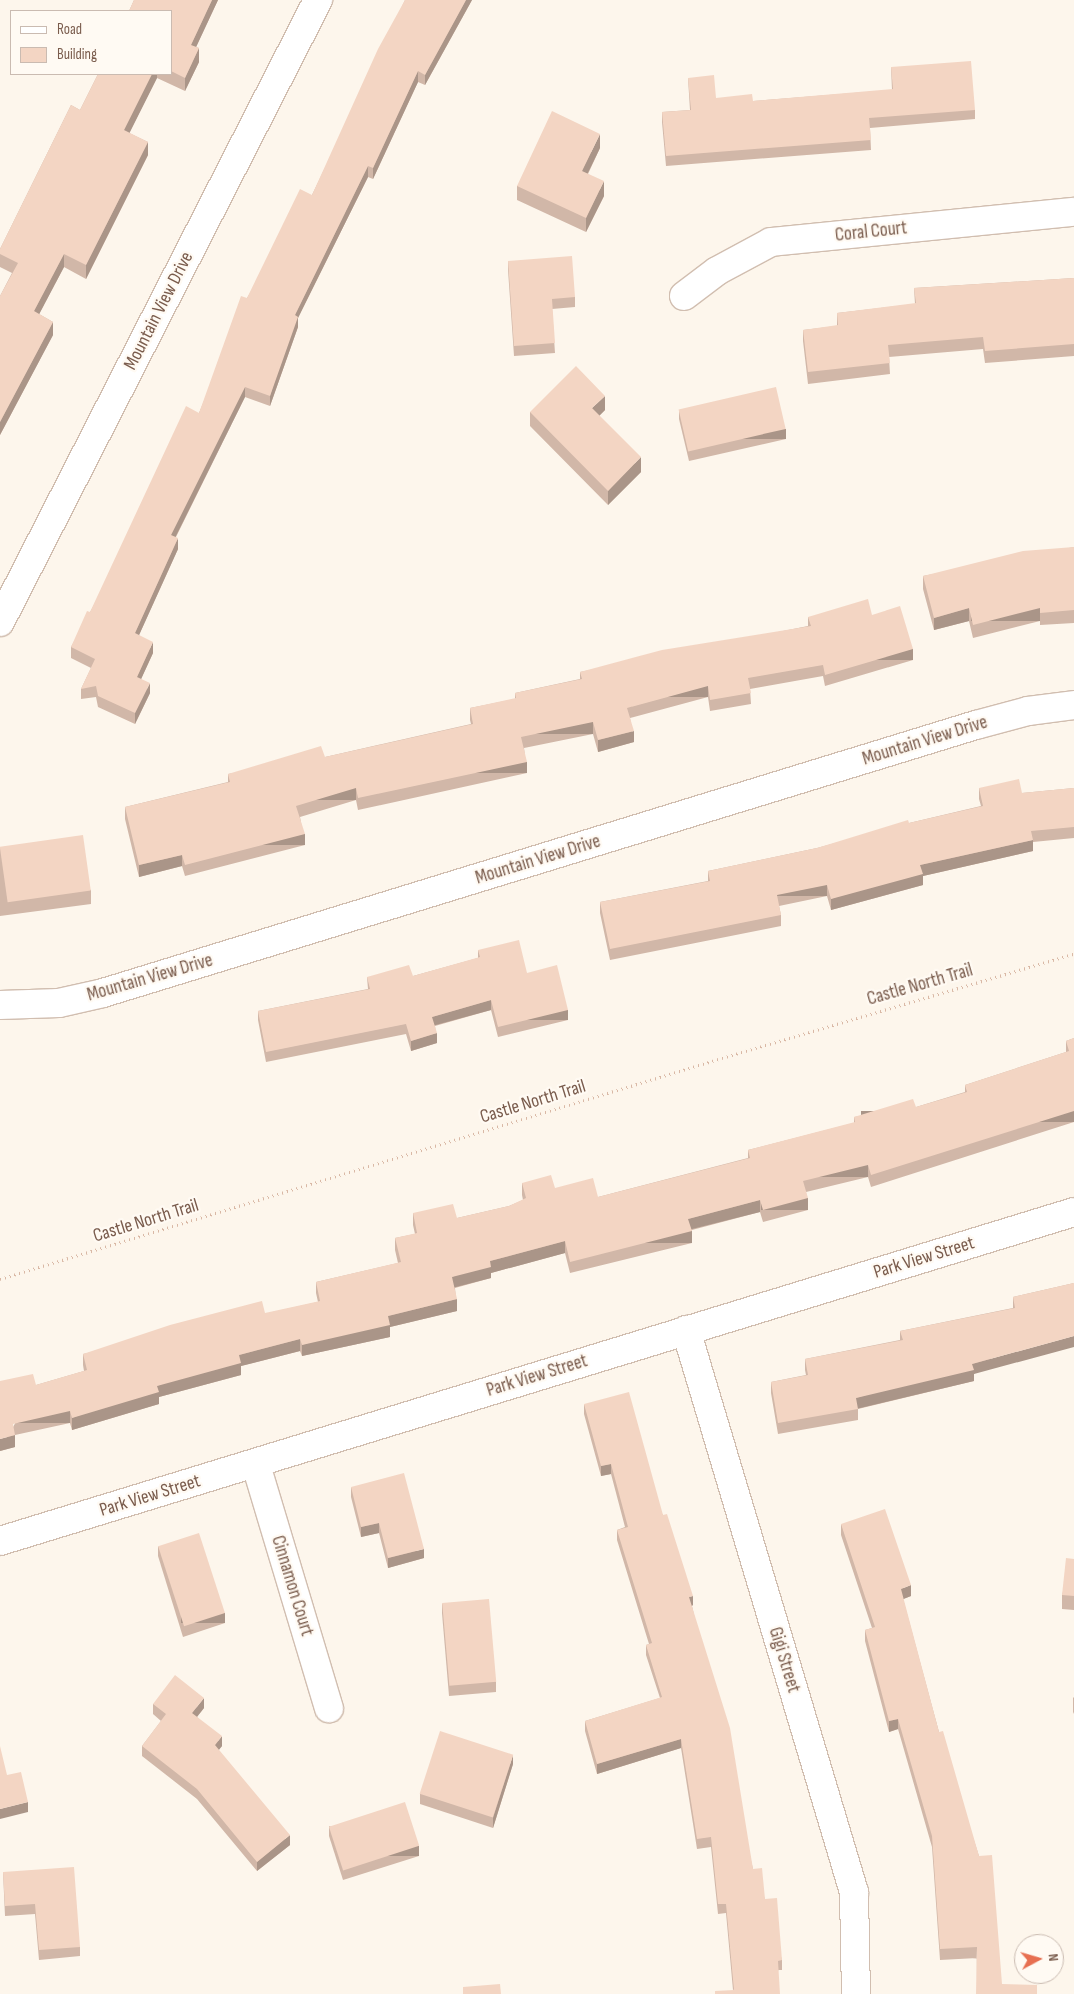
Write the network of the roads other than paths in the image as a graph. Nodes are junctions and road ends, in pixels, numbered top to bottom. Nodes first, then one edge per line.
1 (318, 0) edge
2 (1074, 212) edge
3 (684, 296) dead end
4 (0, 622) edge
5 (1074, 705) edge
6 (0, 1005) edge
7 (1074, 1212) edge
8 (686, 1330) junction
9 (256, 1464) junction
10 (0, 1541) edge
11 (329, 1708) dead end
12 (856, 1994) edge

1 - 4 street, Mountain View Drive
2 - 3 street, Coral Court
5 - 6 street, Mountain View Drive
7 - 8 street, Park View Street
8 - 9 street, Park View Street
8 - 12 street, Gigi Street
9 - 10 street, Park View Street
9 - 11 street, Cinnamon Court

